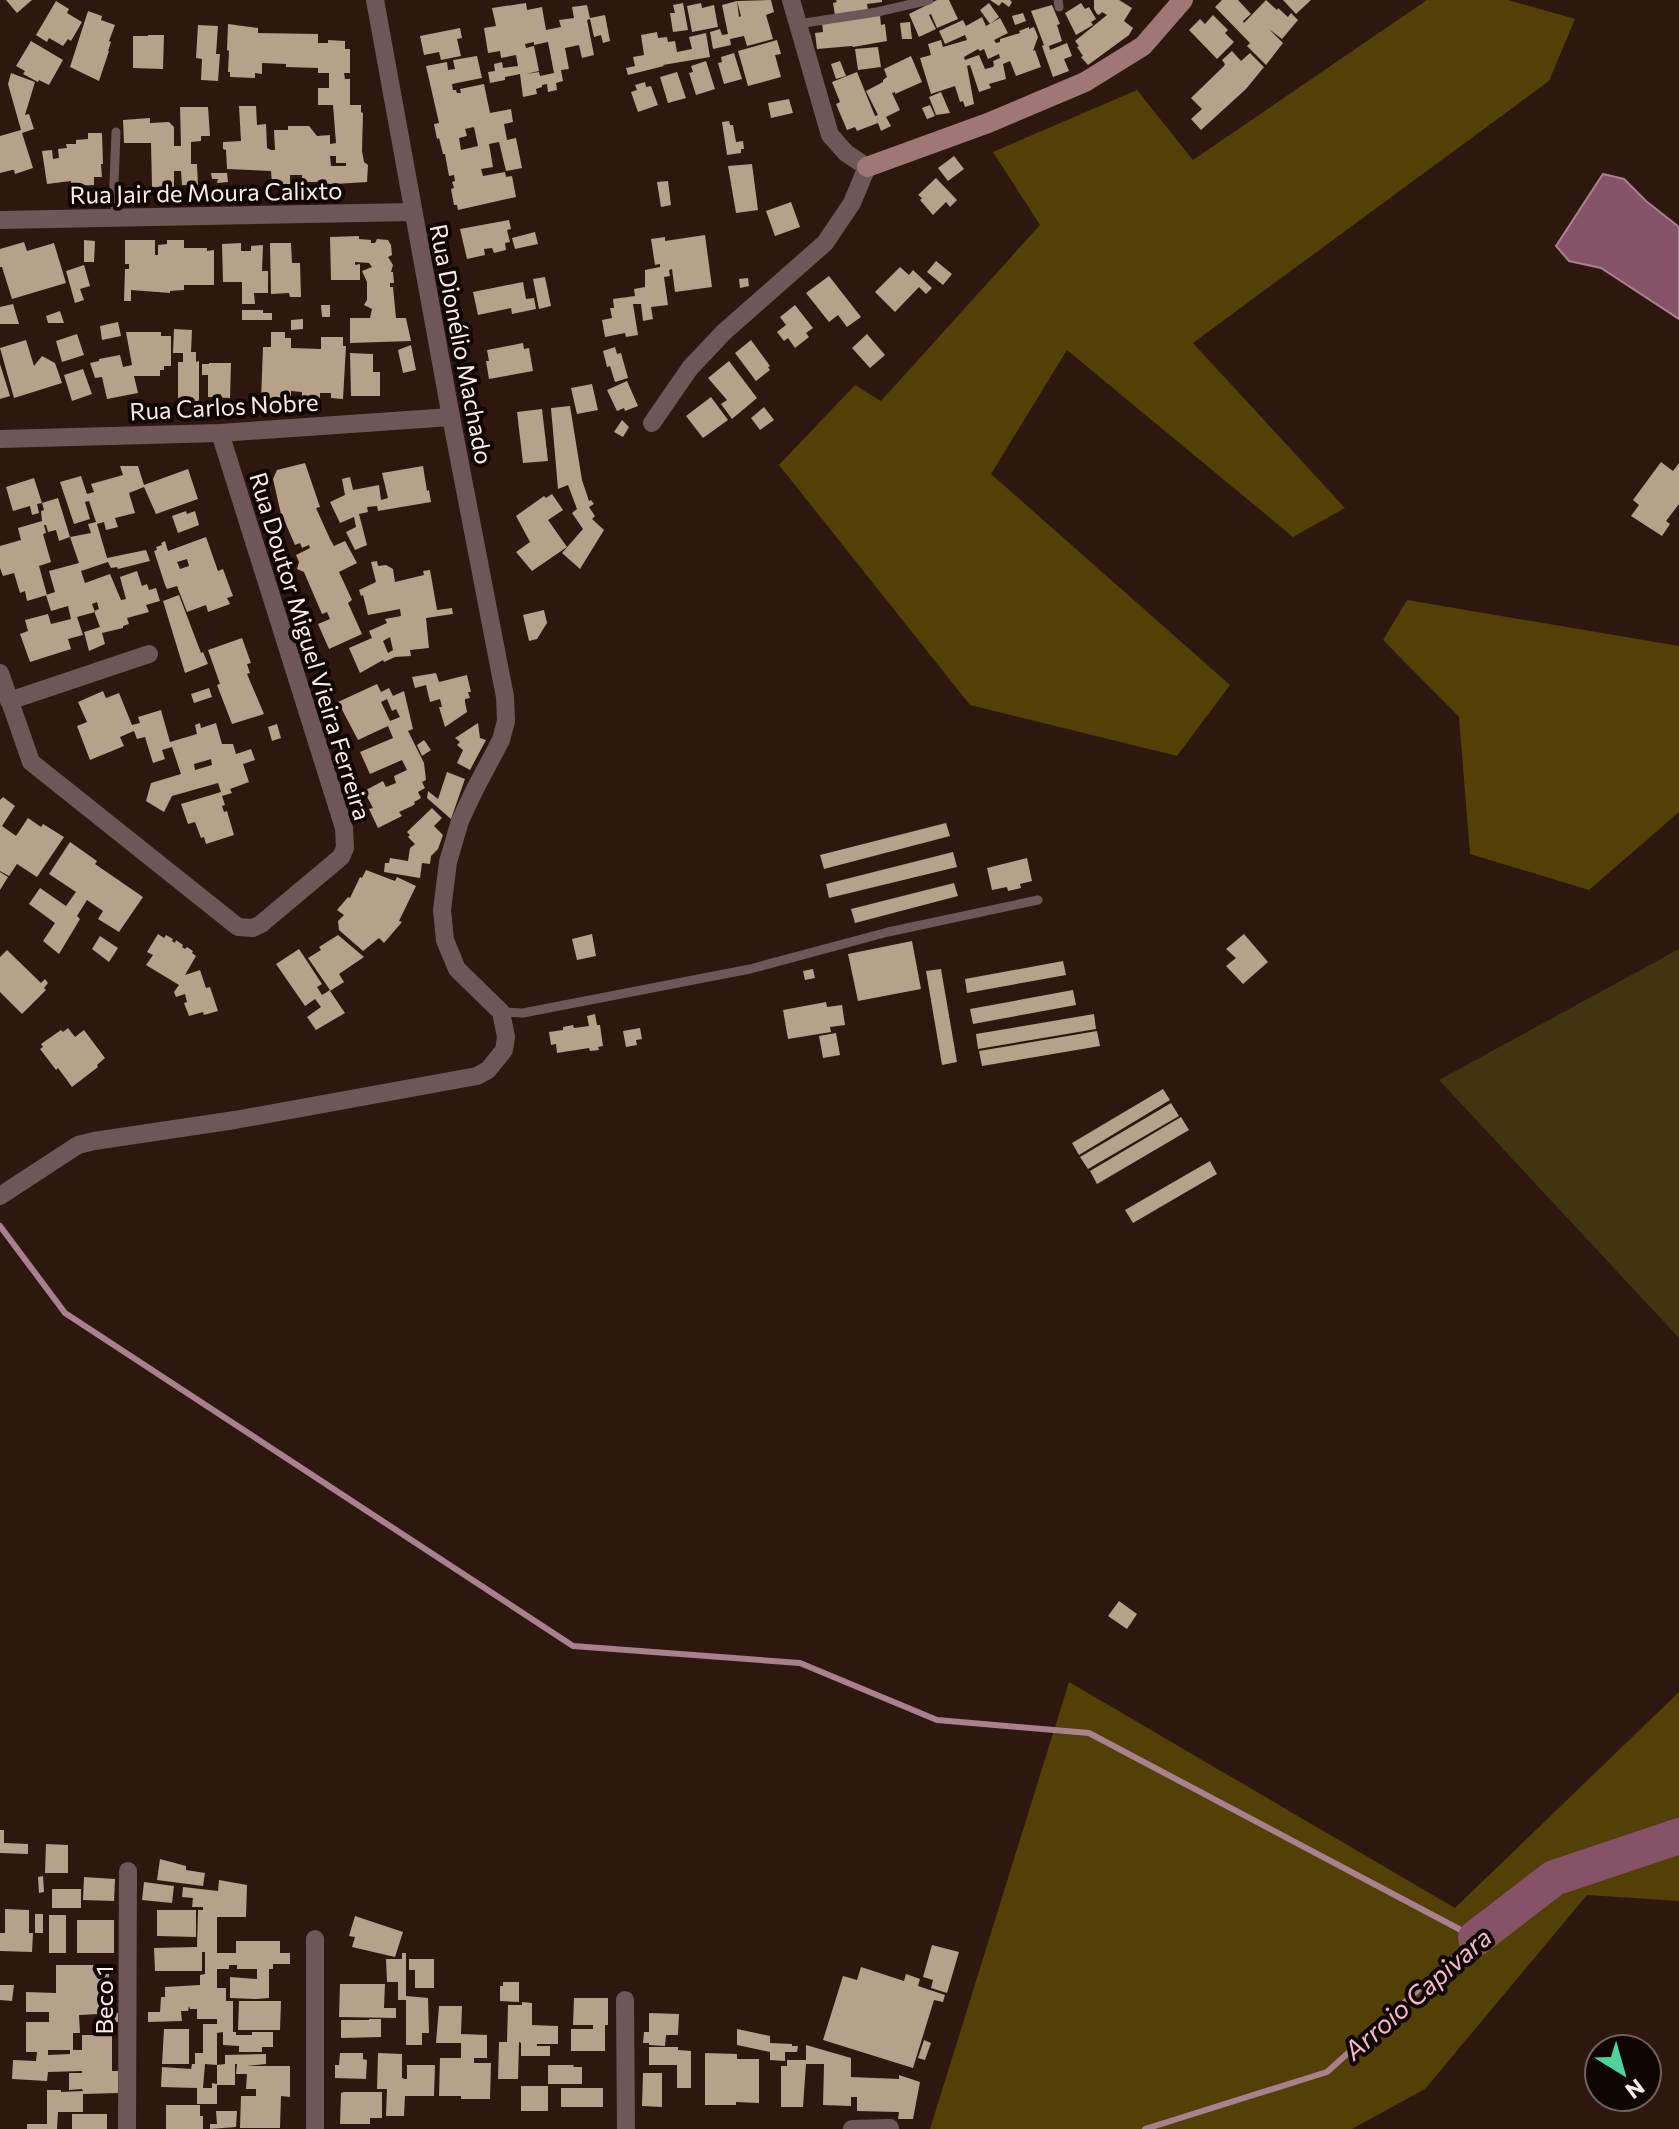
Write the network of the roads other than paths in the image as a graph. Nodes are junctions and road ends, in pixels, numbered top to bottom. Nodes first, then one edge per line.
1 (375, 0) edge
2 (791, 0) edge
3 (929, 0) edge
4 (1183, 0) edge
5 (798, 24) junction
6 (116, 132) dead end
7 (867, 167) junction
8 (413, 212) junction
9 (116, 218) junction
10 (0, 220) edge
11 (451, 417) junction
12 (652, 423) dead end
13 (220, 433) junction
14 (0, 439) edge
15 (149, 654) dead end
16 (0, 673) edge
17 (9, 701) junction
18 (1038, 900) dead end
19 (501, 1012) junction
20 (0, 1196) edge
21 (128, 1871) dead end
22 (315, 1939) dead end
23 (625, 2000) dead end
24 (890, 2128) edge
25 (127, 2129) edge
26 (315, 2129) edge
27 (626, 2129) edge
28 (852, 2129) edge

1 - 8 street, Rua Dionélio Machado
2 - 5 street
3 - 5 lane
4 - 7 street
5 - 7 street
6 - 9 lane
7 - 12 street
8 - 9 street, Rua Jair de Moura Calixto
8 - 11 street, Rua Dionélio Machado
9 - 10 street, Rua Jair de Moura Calixto
11 - 13 street, Rua Carlos Nobre
11 - 19 street, Rua Dionélio Machado
13 - 14 street, Rua Carlos Nobre
13 - 17 street, Rua Doutor Miguel Vieira Ferreira
15 - 17 street
16 - 17 street
18 - 19 lane
19 - 20 street
21 - 25 street, Beco 1
22 - 26 street
23 - 27 street
24 - 28 street

